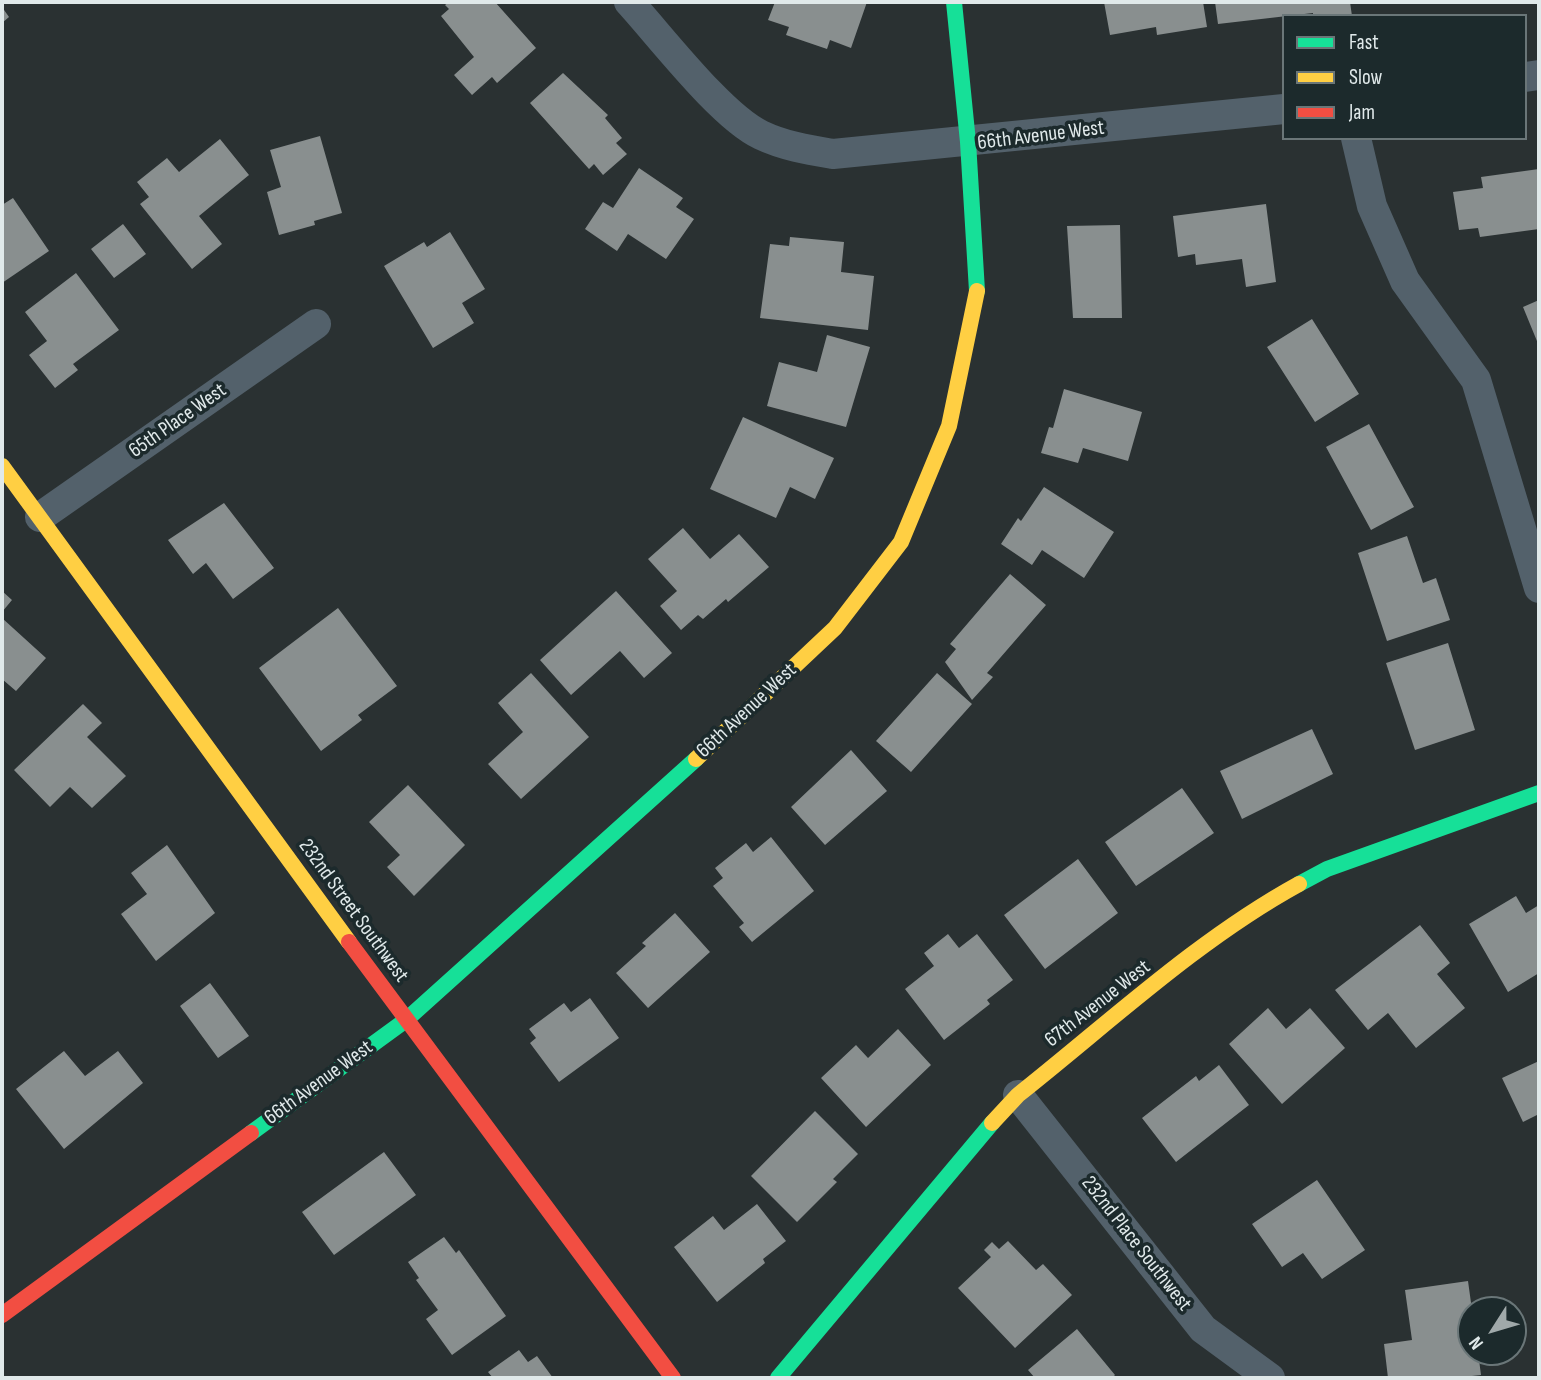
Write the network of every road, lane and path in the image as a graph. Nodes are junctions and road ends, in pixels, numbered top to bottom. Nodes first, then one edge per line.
1 (629, 2) edge
2 (954, 2) edge
3 (1282, 109) edge
4 (1356, 140) edge
5 (968, 142) junction
6 (316, 324) dead end
7 (2, 466) edge
8 (40, 517) junction
9 (1539, 588) edge
10 (1539, 793) edge
11 (406, 1020) junction
12 (1018, 1095) junction
13 (2, 1315) edge
14 (673, 1378) edge
15 (778, 1378) edge
16 (1270, 1378) edge

1 - 5 street
2 - 5 street
3 - 5 street, 66th Avenue West
4 - 9 street
5 - 11 street, 66th Avenue West
6 - 8 street, 65th Place West
7 - 8 street, 232nd Street Southwest
8 - 11 street, 232nd Street Southwest
10 - 12 street, 67th Avenue West
11 - 13 street, 66th Avenue West
11 - 14 street, 232nd Street Southwest
12 - 15 street, 67th Avenue West
12 - 16 street, 232nd Place Southwest

